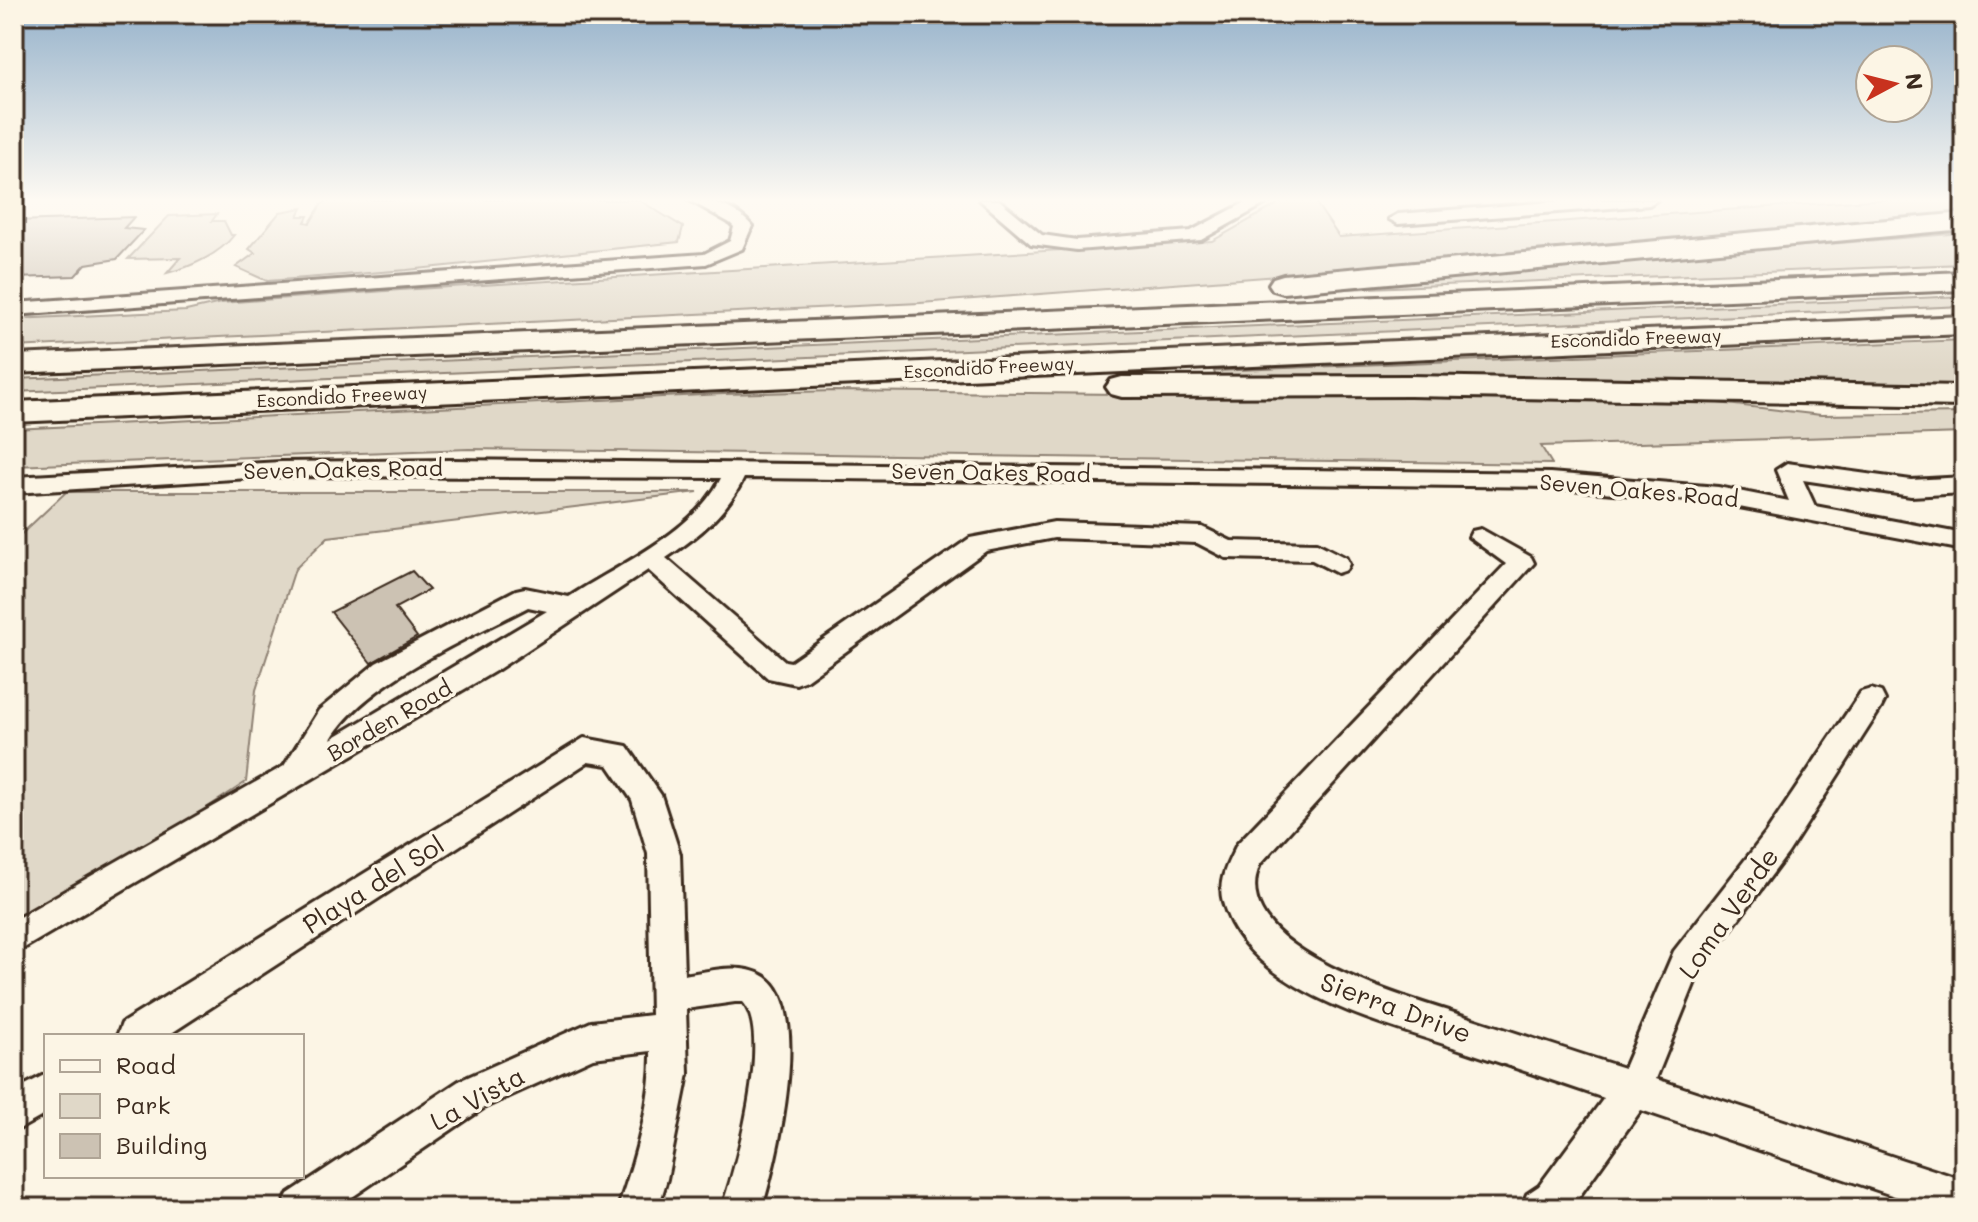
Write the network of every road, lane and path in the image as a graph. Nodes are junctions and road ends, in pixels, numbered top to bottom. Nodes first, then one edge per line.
1 (711, 257) edge
2 (1568, 257) edge
3 (1964, 281) edge
4 (14, 309) edge
5 (1964, 325) edge
6 (833, 328) junction
7 (14, 364) edge
8 (868, 373) junction
9 (1964, 396) edge
10 (14, 412) edge
11 (737, 469) junction
12 (14, 485) edge
13 (1964, 485) edge
14 (1911, 488) junction
15 (1964, 499) edge
16 (1805, 509) junction
17 (1481, 537) dead end
18 (1964, 542) edge
19 (650, 558) junction
20 (1337, 564) dead end
21 (573, 607) junction
22 (1871, 700) dead end
23 (294, 775) junction
24 (14, 938) edge
25 (668, 1013) junction
26 (138, 1034) edge
27 (1633, 1090) junction
28 (44, 1093) edge
29 (14, 1113) edge
30 (1964, 1200) edge
31 (302, 1208) edge
32 (638, 1208) edge
33 (742, 1208) edge
34 (1541, 1208) edge

1 - 4 street
2 - 6 highway
3 - 6 highway, Escondido Freeway
5 - 8 highway, Escondido Freeway
6 - 7 highway, Escondido Freeway
8 - 9 highway
8 - 10 highway, Escondido Freeway
11 - 12 street, Seven Oakes Road
11 - 16 street, Seven Oakes Road
11 - 19 street, Borden Road
13 - 14 street
14 - 15 street
14 - 16 street
16 - 18 street, Seven Oakes Road
17 - 27 street, Sierra Drive
19 - 20 street
19 - 21 street, Borden Road
21 - 23 street, Borden Road
21 - 23 street
22 - 27 street, Loma Verde
23 - 24 street, Borden Road
25 - 26 street, Playa del Sol
25 - 31 street, La Vista
25 - 32 street
25 - 33 street, La Vista
27 - 30 street, Sierra Drive
27 - 34 street, Loma Verde
28 - 29 street

